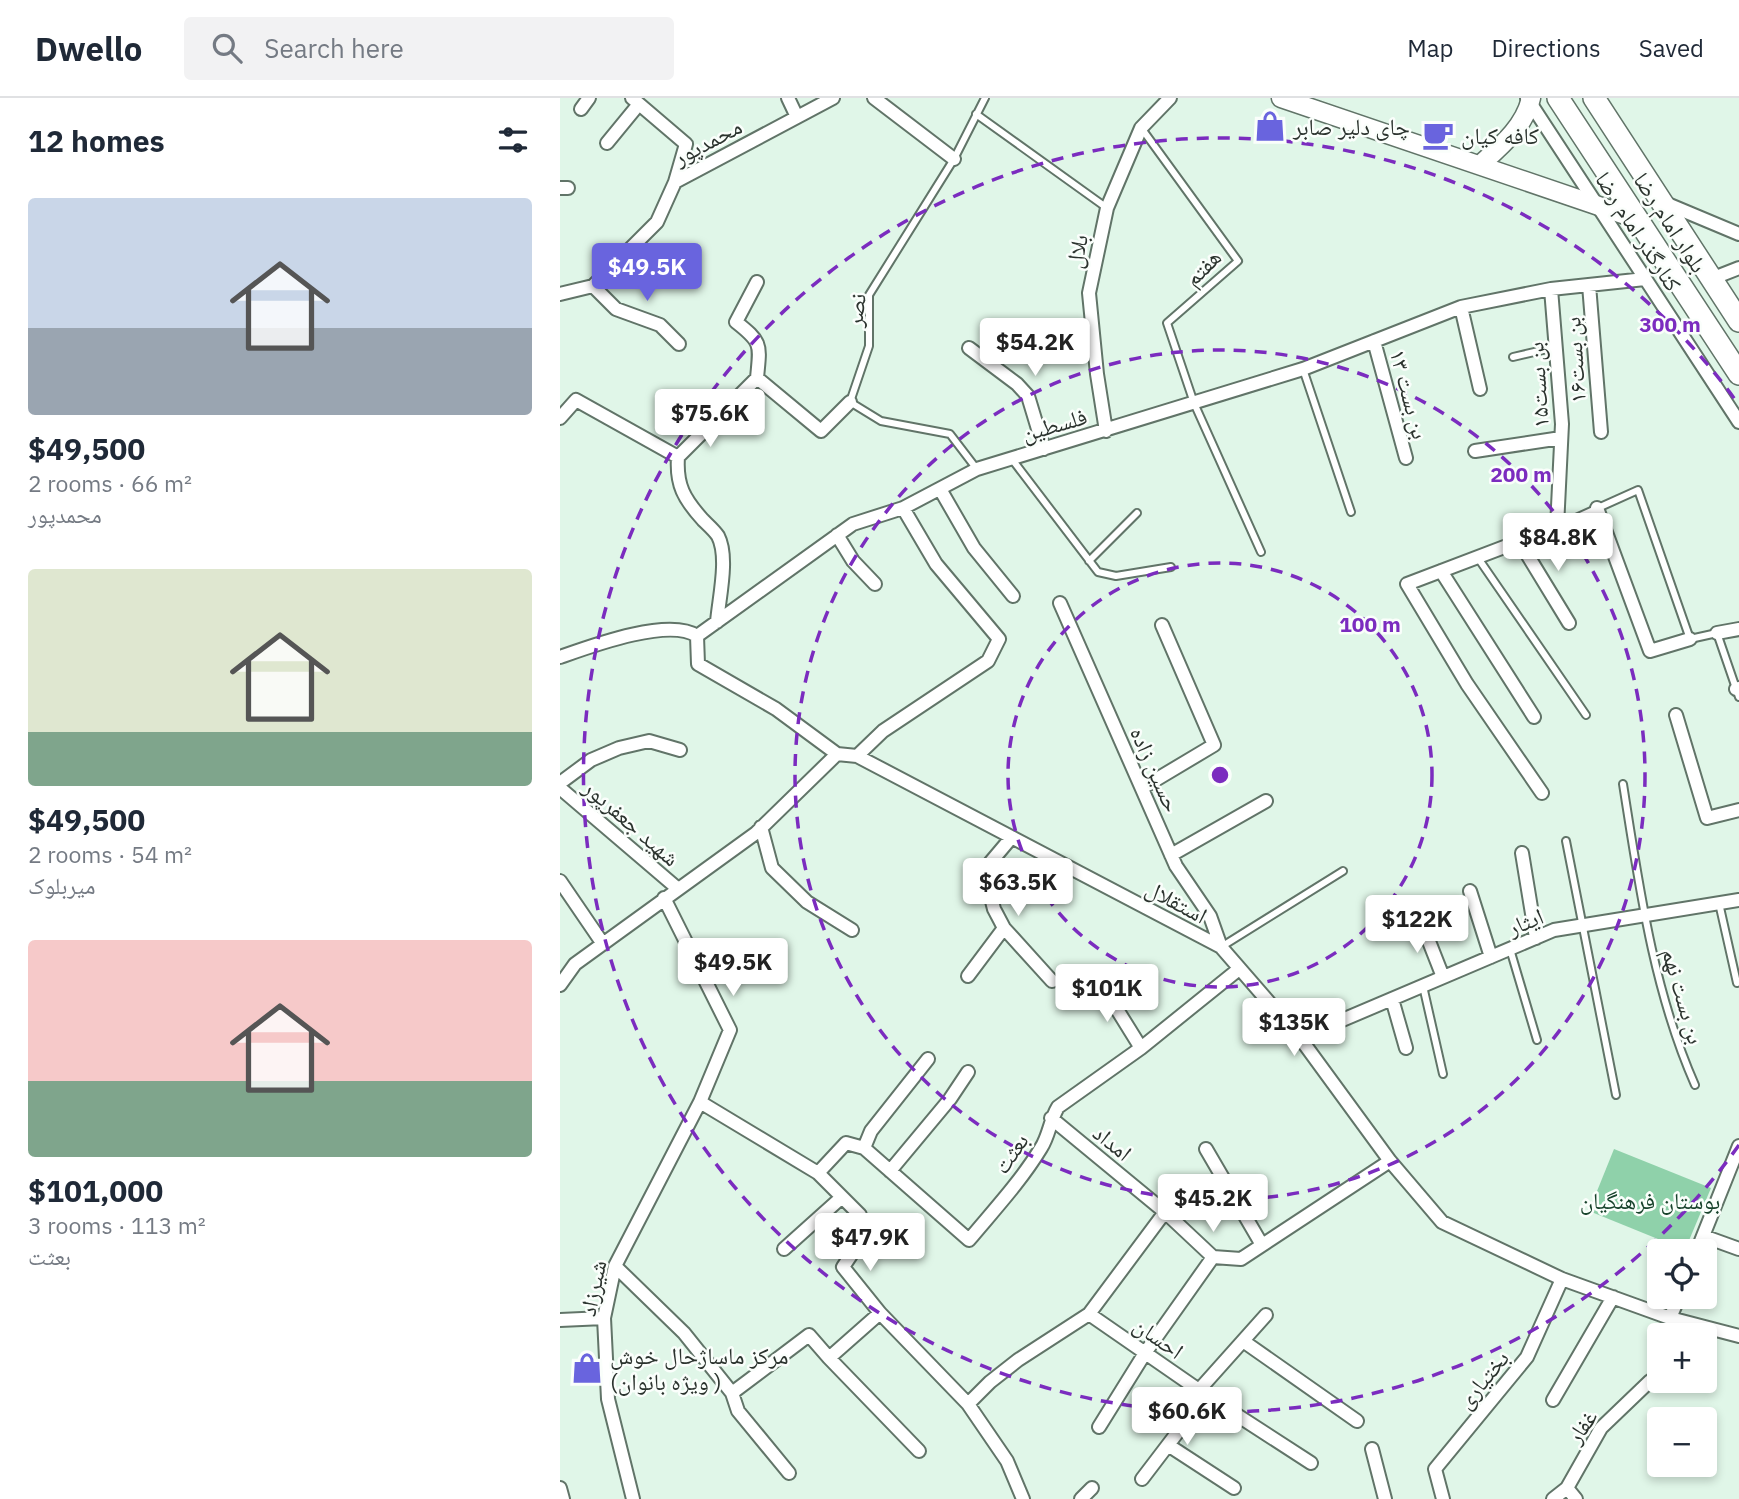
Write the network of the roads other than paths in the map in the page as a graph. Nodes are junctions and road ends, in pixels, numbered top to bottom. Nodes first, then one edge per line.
1 (788, 98) edge
2 (833, 98) edge
3 (874, 98) edge
4 (985, 98) edge
5 (1170, 98) edge
6 (1281, 98) edge
7 (1558, 98) edge
8 (1594, 98) edge
9 (1529, 100) edge
10 (635, 101) edge
11 (976, 114) junction
12 (797, 117) junction
13 (1141, 128) junction
14 (607, 143) dead end
15 (954, 159) junction
16 (1481, 164) junction
17 (675, 181) junction
18 (1662, 201) junction
19 (1597, 205) junction
20 (1107, 208) junction
21 (1637, 219) junction
22 (1739, 234) edge
23 (1739, 268) edge
24 (1645, 279) junction
25 (1711, 279) junction
26 (757, 282) dead end
27 (1590, 285) junction
28 (593, 286) junction
29 (1551, 289) junction
30 (560, 294) edge
31 (1461, 307) junction
32 (1739, 321) edge
33 (1374, 341) junction
34 (680, 344) dead end
35 (1556, 347) junction
36 (969, 348) dead end
37 (1513, 357) dead end
38 (1303, 369) junction
39 (1739, 374) edge
40 (757, 378) junction
41 (1480, 389) dead end
42 (850, 402) junction
43 (1194, 403) junction
44 (560, 418) edge
45 (1739, 422) edge
46 (1106, 430) junction
47 (1601, 432) dead end
48 (1562, 438) junction
49 (1044, 449) junction
50 (1475, 451) dead end
51 (678, 457) junction
52 (1011, 458) junction
53 (1406, 458) dead end
54 (977, 469) junction
55 (940, 489) junction
56 (903, 508) junction
57 (1597, 508) junction
58 (1351, 512) dead end
59 (1137, 513) dead end
60 (1557, 527) junction
61 (837, 535) junction
62 (1519, 541) junction
63 (1261, 552) dead end
64 (1478, 557) junction
65 (1089, 561) junction
66 (1171, 567) dead end
67 (1441, 571) junction
68 (875, 584) dead end
69 (1013, 596) dead end
70 (1060, 603) dead end
71 (717, 622) junction
72 (1569, 623) dead end
73 (1162, 625) dead end
74 (1739, 629) edge
75 (1717, 633) junction
76 (696, 636) junction
77 (1690, 639) junction
78 (560, 657) edge
79 (1738, 691) edge
80 (1586, 715) dead end
81 (1676, 715) dead end
82 (1534, 717) dead end
83 (680, 750) dead end
84 (838, 754) junction
85 (857, 756) junction
86 (1623, 784) dead end
87 (560, 785) edge
88 (1142, 788) junction
89 (1542, 793) dead end
90 (1266, 801) dead end
91 (1739, 810) edge
92 (761, 827) junction
93 (1011, 838) junction
94 (1566, 841) dead end
95 (1522, 853) dead end
96 (1171, 855) junction
97 (1343, 871) dead end
98 (560, 881) edge
99 (677, 888) junction
100 (1470, 891) dead end
101 (664, 898) junction
102 (1739, 900) edge
103 (1719, 903) junction
104 (1643, 916) junction
105 (1421, 921) dead end
106 (1583, 925) junction
107 (1004, 928) junction
108 (852, 930) dead end
109 (1536, 938) junction
110 (603, 944) junction
111 (1221, 947) junction
112 (1510, 949) junction
113 (1491, 957) junction
114 (1239, 969) junction
115 (968, 976) dead end
116 (1443, 977) junction
117 (1052, 981) dead end
118 (1100, 982) dead end
119 (1737, 983) dead end
120 (560, 985) edge
121 (1423, 986) junction
122 (1392, 999) junction
123 (1300, 1038) junction
124 (1537, 1040) dead end
125 (1141, 1048) junction
126 (1406, 1048) dead end
127 (928, 1059) dead end
128 (968, 1072) dead end
129 (1443, 1074) dead end
130 (1695, 1084) dead end
131 (1616, 1096) dead end
132 (700, 1102) junction
133 (1051, 1118) junction
134 (1739, 1146) edge
135 (864, 1148) junction
136 (1206, 1149) dead end
137 (1390, 1161) junction
138 (890, 1171) junction
139 (818, 1173) junction
140 (842, 1197) junction
141 (1165, 1212) junction
142 (1703, 1236) junction
143 (1702, 1239) edge
144 (1262, 1245) junction
145 (784, 1249) dead end
146 (1739, 1249) edge
147 (1213, 1257) junction
148 (615, 1266) junction
149 (1562, 1279) junction
150 (1612, 1297) junction
151 (1674, 1309) edge
152 (880, 1312) junction
153 (1089, 1314) junction
154 (1266, 1315) dead end
155 (604, 1318) junction
156 (1670, 1318) junction
157 (560, 1320) edge
158 (1739, 1335) edge
159 (1242, 1341) junction
160 (1145, 1353) junction
161 (829, 1358) junction
162 (1647, 1384) edge
163 (1202, 1392) junction
164 (732, 1393) junction
165 (1553, 1400) dead end
166 (968, 1404) junction
167 (1357, 1422) dead end
168 (1099, 1427) dead end
169 (1168, 1445) junction
170 (1372, 1449) dead end
171 (919, 1451) dead end
172 (1311, 1463) dead end
173 (789, 1473) dead end
174 (1142, 1479) dead end
175 (560, 1488) edge
176 (1234, 1488) dead end
177 (1567, 1488) junction
178 (1091, 1489) dead end
179 (563, 1499) edge
180 (633, 1499) edge
181 (1023, 1499) edge
182 (1081, 1499) edge
183 (1385, 1499) edge
184 (1443, 1499) edge
185 (1553, 1499) edge
186 (1576, 1499) edge

1 - 12 street
2 - 12 street, محمدپور
3 - 15 street
4 - 11 lane, نصر
5 - 13 street, بلال
6 - 16 main road
7 - 21 highway, بلوار امام رضا
8 - 18 highway, بلوار امام رضا
9 - 16 main road
9 - 19 street, کنارگذر امام رضا
10 - 14 street
10 - 17 street
11 - 15 lane, نصر
11 - 20 lane
12 - 17 street, محمدپور
13 - 20 street, بلال
13 - 43 lane, هفتم
15 - 42 lane, نصر
16 - 19 main road
17 - 28 street, محمدپور
18 - 22 street
18 - 25 highway, بلوار امام رضا
19 - 21 main road
19 - 24 street, کنارگذر امام رضا
20 - 46 street, بلال
21 - 39 highway, بلوار امام رضا
23 - 25 street
24 - 27 street, فلسطین
24 - 45 street, کنارگذر امام رضا
25 - 32 highway, بلوار امام رضا
26 - 40 street
27 - 29 street, فلسطین
27 - 47 street, بن بست۱۶
28 - 30 street
28 - 34 street
29 - 31 street, فلسطین
29 - 35 street, بن بست۱۵
31 - 33 street, فلسطین
31 - 41 street
33 - 38 street, فلسطین
33 - 53 street, بن بست ۱۳
35 - 37 lane
35 - 48 street, بن بست۱۵
36 - 49 street
38 - 43 street, فلسطین
38 - 58 lane
40 - 42 street
40 - 51 street
42 - 54 lane
43 - 46 street, فلسطین
43 - 63 lane
44 - 51 street
46 - 49 street, فلسطین
48 - 50 street
48 - 60 street, بن بست۱۵
49 - 52 street, فلسطین
51 - 71 street
52 - 54 street, فلسطین
52 - 65 lane
54 - 55 street, فلسطین
55 - 56 street, فلسطین
55 - 69 street
56 - 61 street, فلسطین
56 - 85 street
57 - 60 lane
57 - 77 street
57 - 77 lane
59 - 65 lane
60 - 62 street
61 - 68 street
61 - 71 street, فلسطین
62 - 64 street
62 - 72 street
64 - 67 street
64 - 80 lane
65 - 66 lane
67 - 82 street
67 - 89 street
70 - 88 street, حسین زاده
71 - 76 street, فلسطین
73 - 88 street
74 - 75 street
75 - 77 lane
75 - 79 lane
76 - 78 street
76 - 84 street
81 - 91 street
83 - 87 street
84 - 85 street, استقلال
84 - 92 street
85 - 93 street, استقلال
86 - 104 lane, بن بست نهم
87 - 99 street, شهید جعفرپور
88 - 96 street, حسین زاده
90 - 96 street
92 - 99 street
92 - 108 street
93 - 107 street
93 - 111 street, استقلال
94 - 106 lane
95 - 109 street
96 - 111 street, حسین زاده
97 - 111 lane
98 - 110 street
99 - 101 street
100 - 113 street
101 - 110 street
101 - 132 street, شیرزاد
102 - 103 street, ایثار
103 - 104 street, ایثار
103 - 119 lane
104 - 106 street, ایثار
104 - 130 lane, بن بست نهم
105 - 116 street
106 - 109 street, ایثار
106 - 131 lane
107 - 115 street
107 - 117 street
109 - 112 street, ایثار
110 - 120 street
111 - 114 street, استقلال
112 - 113 street, ایثار
112 - 124 lane
113 - 116 street, ایثار
114 - 123 street, استقلال
114 - 125 street, بعثت
116 - 121 street, ایثار
118 - 125 street
121 - 122 street, ایثار
121 - 129 lane
122 - 123 street, ایثار
122 - 126 street
123 - 137 street, استقلال
125 - 133 street, بعثت
127 - 135 street
128 - 138 street
132 - 139 street
132 - 148 street, شیرزاد
133 - 138 street, بعثت
133 - 141 street, امداد
134 - 142 street
135 - 138 street, بعثت
135 - 139 street
136 - 144 street
137 - 144 street
137 - 149 street, استقلال
139 - 140 street
140 - 145 street
140 - 152 street
141 - 147 street, امداد
141 - 153 street
142 - 143 street
142 - 146 street
144 - 147 street
147 - 160 street
148 - 155 street, شیرزاد
148 - 164 street
149 - 150 street, استقلال
149 - 184 street, بختیاری
150 - 156 street, استقلال
150 - 165 street
151 - 156 street
152 - 161 street
152 - 166 street
153 - 160 street, احسان
153 - 166 street
154 - 159 street
155 - 157 street
155 - 180 street, شیرزاد
156 - 158 street, استقلال
159 - 163 street
159 - 167 street
160 - 163 street, احسان
160 - 168 street
161 - 164 street
161 - 171 street
162 - 177 street, غفار
163 - 169 street
163 - 172 street, احسان
164 - 173 street
166 - 181 street
169 - 174 street
169 - 176 street
170 - 183 street
175 - 179 street
177 - 185 street, غفار
177 - 186 street
178 - 182 street

